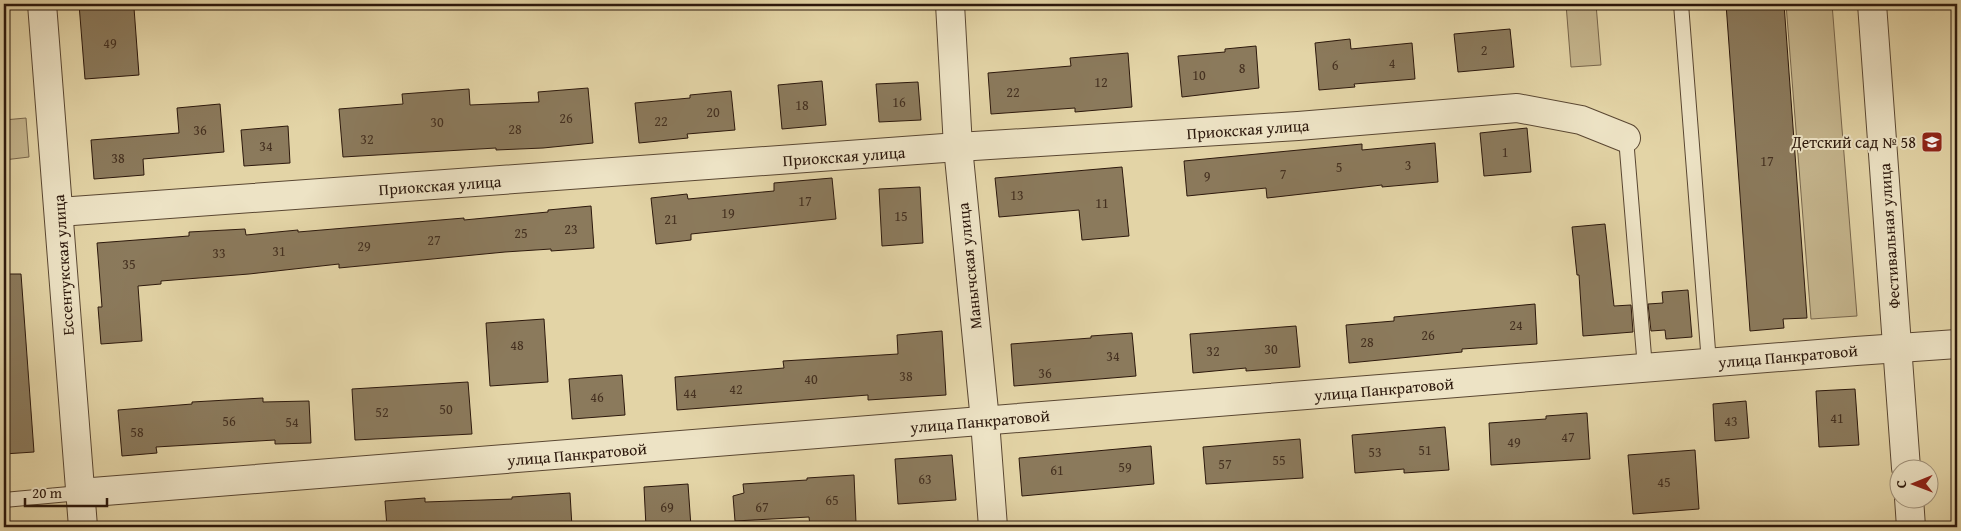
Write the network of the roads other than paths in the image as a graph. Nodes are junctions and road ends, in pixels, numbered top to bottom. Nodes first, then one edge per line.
1 (42, 4) edge
2 (950, 4) edge
3 (1681, 4) edge
4 (1872, 4) edge
5 (1626, 138) joint
6 (958, 147) junction
7 (59, 212) junction
8 (1957, 344) edge
9 (1898, 348) junction
10 (1709, 363) junction
11 (1645, 368) junction
12 (985, 421) junction
13 (1905, 458) edge
14 (80, 494) junction
15 (4, 500) edge
16 (1910, 508) edge
17 (83, 527) edge
18 (993, 527) edge
19 (1911, 527) edge

1 - 7 street, Ессентукская улица
2 - 6 street, Манычская улица
3 - 10 lane
4 - 9 street, Фестивальная улица
5 - 6 street, Приокская улица
5 - 11 lane
6 - 7 street, Приокская улица
6 - 12 street, Манычская улица
7 - 14 street, Ессентукская улица
8 - 9 street, улица Панкратовой
9 - 10 street, улица Панкратовой
9 - 13 street, Фестивальная улица
10 - 11 street, улица Панкратовой
11 - 12 street, улица Панкратовой
12 - 14 street, улица Панкратовой
12 - 18 street, Манычская улица
14 - 15 lane, улица Панкратовой
14 - 17 street, Ессентукская улица
16 - 19 street

